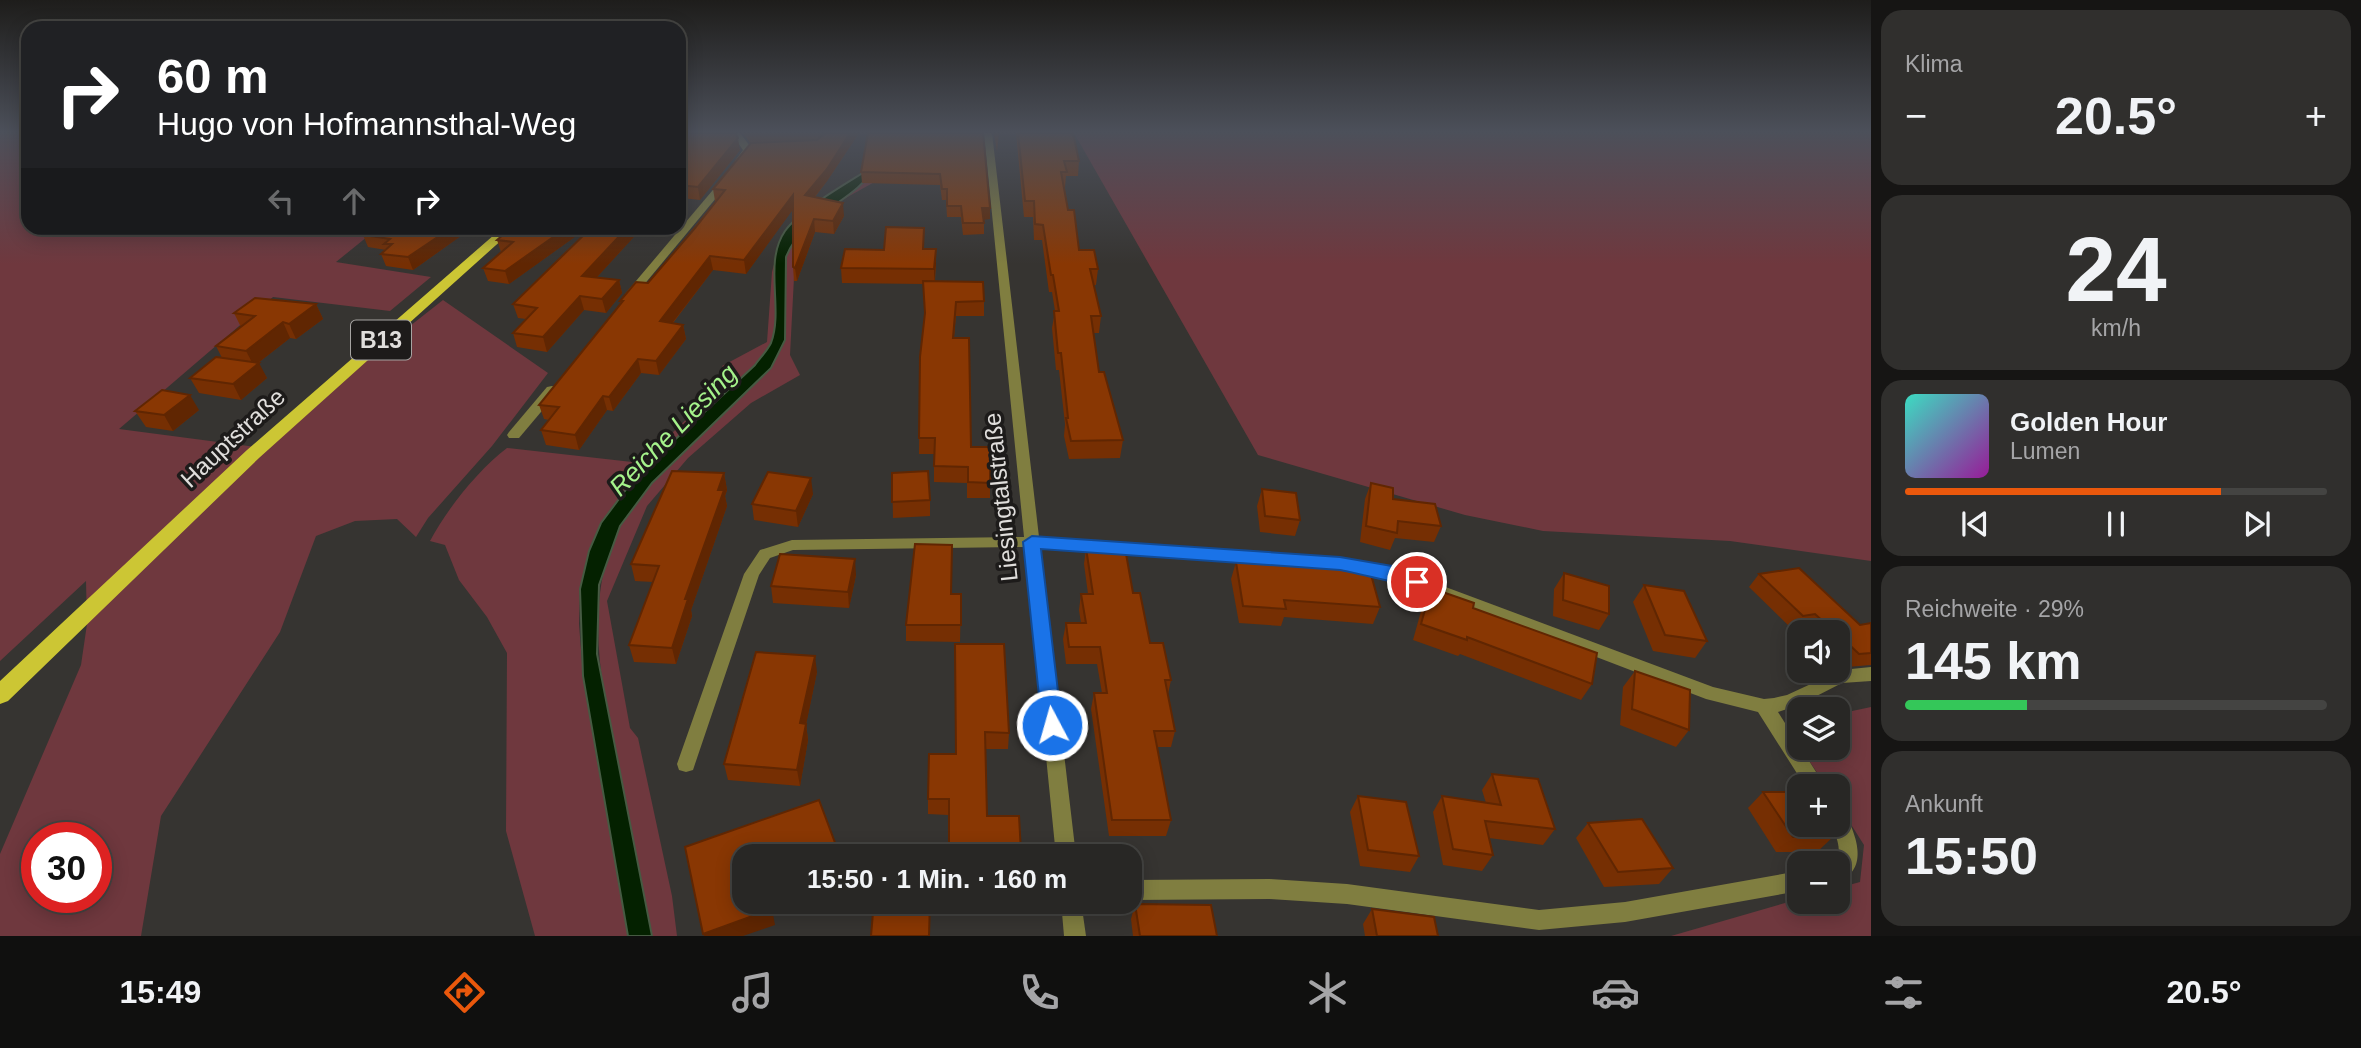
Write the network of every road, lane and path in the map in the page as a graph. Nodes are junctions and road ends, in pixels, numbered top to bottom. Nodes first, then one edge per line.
1 (726, 177) edge
2 (993, 177) edge
3 (686, 226) edge
4 (501, 235) edge
5 (678, 235) edge
6 (621, 306) edge
7 (559, 381) edge
8 (514, 435) dead end
9 (1032, 542) junction
10 (1871, 674) edge
11 (0, 695) edge
12 (1764, 706) junction
13 (686, 764) dead end
14 (1808, 774) edge
15 (1065, 844) edge
16 (1787, 883) edge
17 (1142, 890) edge
18 (1072, 914) edge
19 (1075, 936) edge

1 - 3 street
2 - 9 street, Liesingtalstraße
4 - 11 main road, Hauptstraße / B13
5 - 6 street
7 - 8 street
9 - 12 street
9 - 13 street
9 - 15 street, Liesingtalstraße
10 - 12 street
12 - 14 street
16 - 17 street
18 - 19 street

